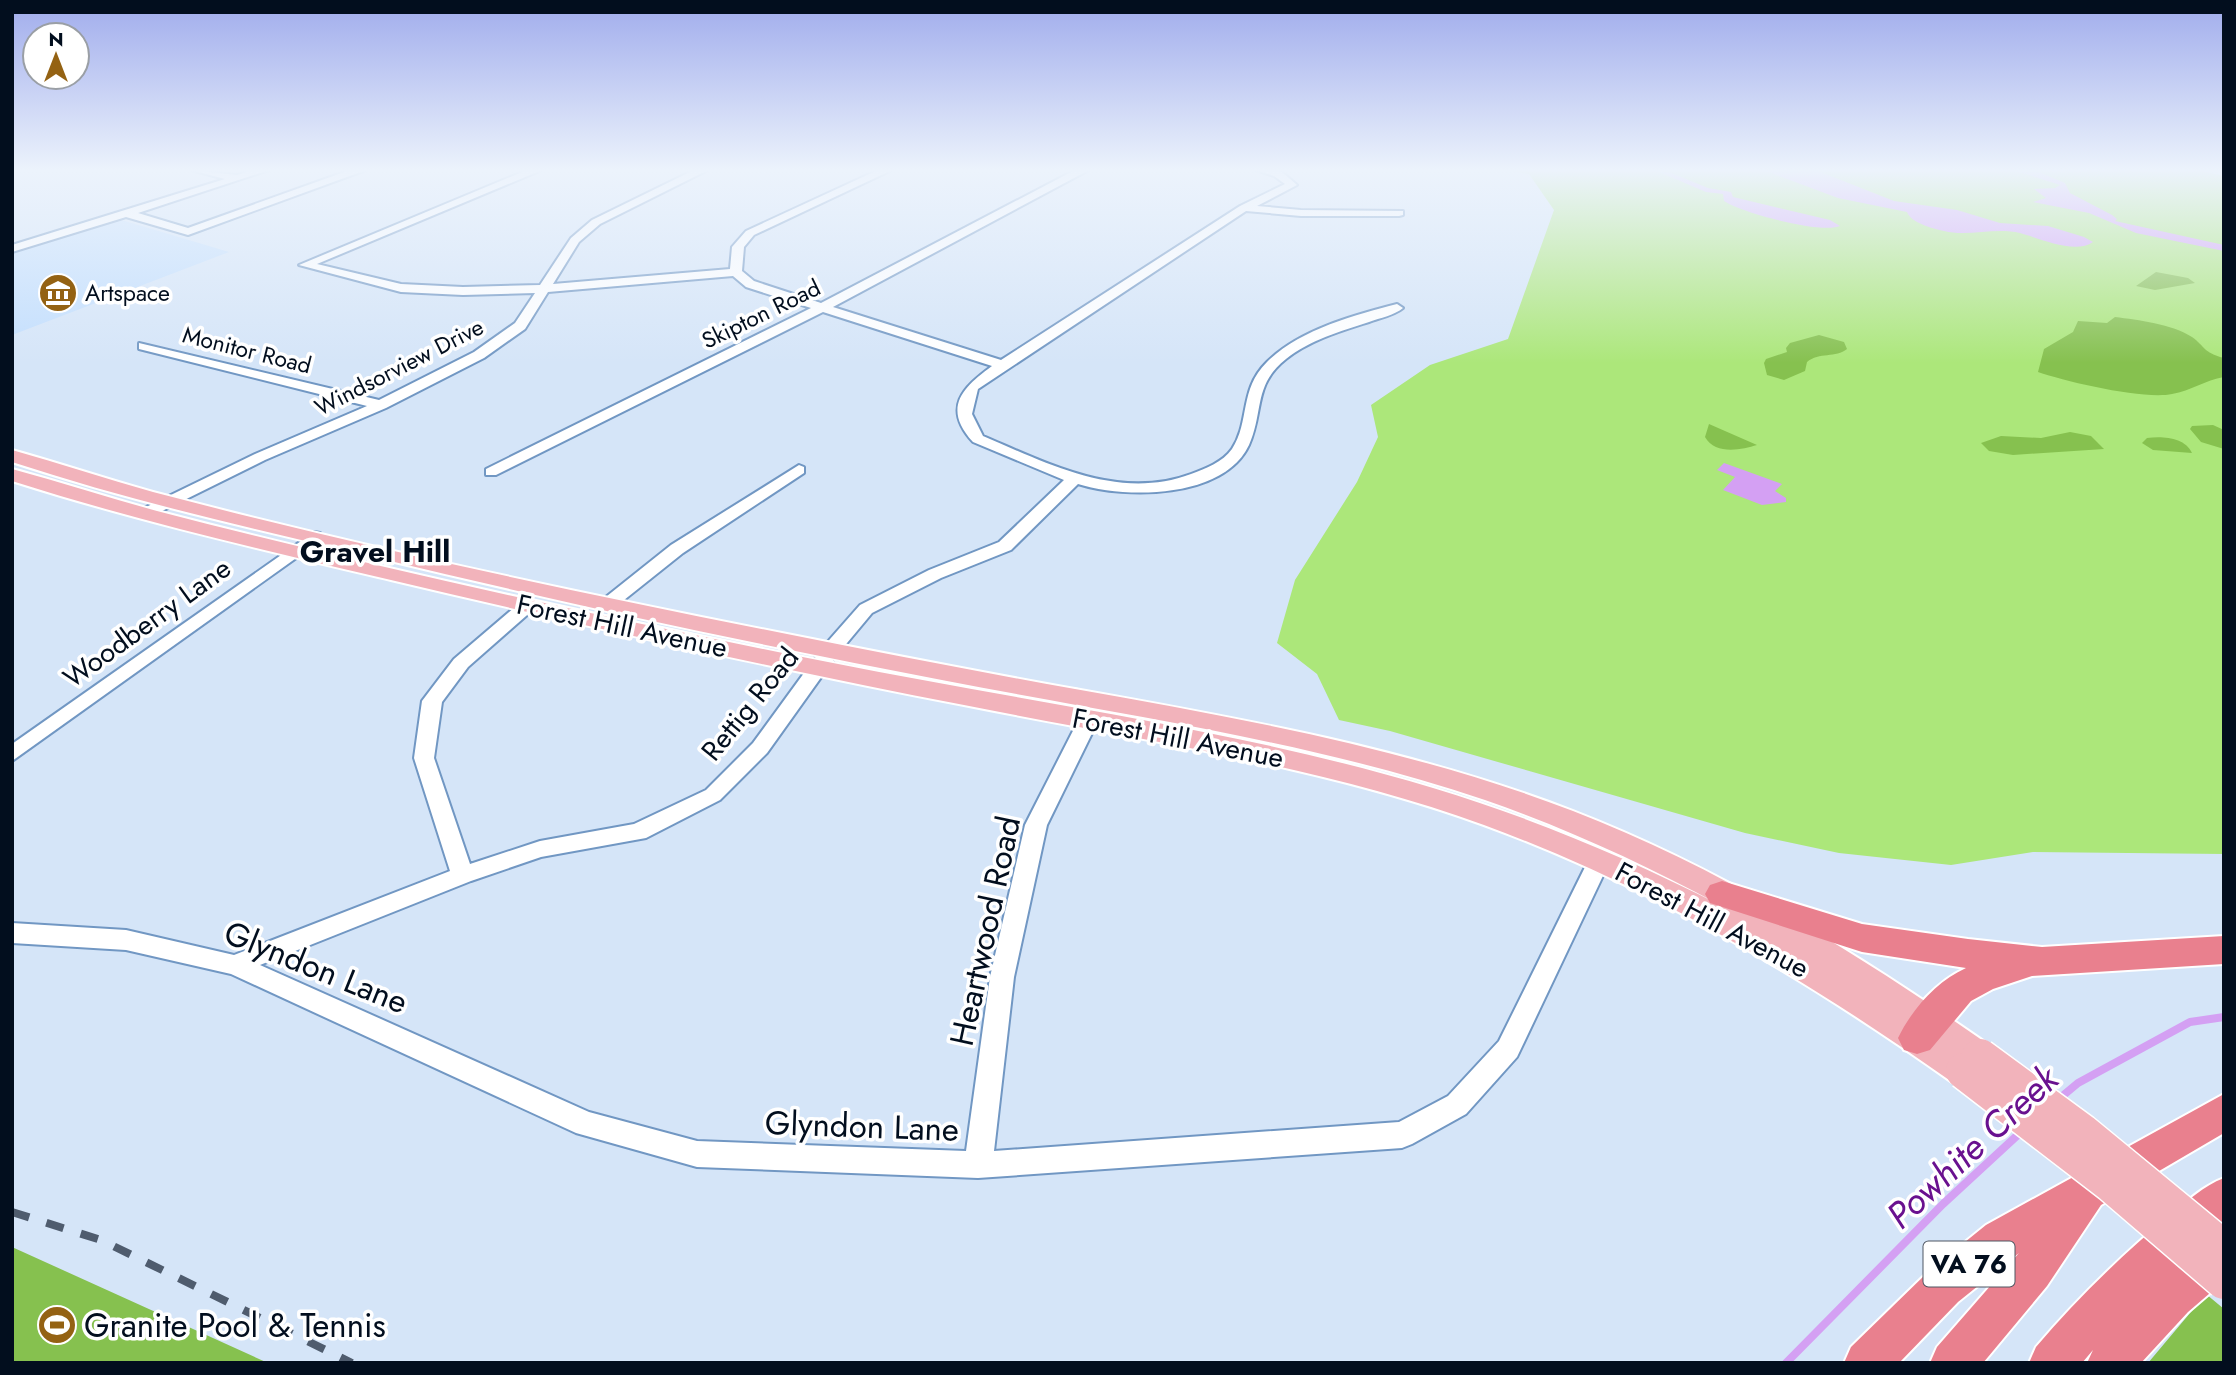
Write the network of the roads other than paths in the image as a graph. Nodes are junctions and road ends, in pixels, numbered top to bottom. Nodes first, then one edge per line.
1 (62, 234) edge
2 (380, 234) edge
3 (582, 234) edge
4 (749, 234) edge
5 (962, 234) edge
6 (1204, 234) edge
7 (12, 249) edge
8 (736, 272) junction
9 (542, 289) junction
10 (821, 308) junction
11 (1397, 308) dead end
12 (144, 346) dead end
13 (1002, 365) junction
14 (381, 405) junction
15 (12, 456) edge
16 (799, 470) dead end
17 (491, 472) dead end
18 (12, 475) edge
19 (1073, 480) junction
20 (171, 501) junction
21 (146, 513) junction
22 (314, 537) junction
23 (295, 551) junction
24 (608, 604) junction
25 (528, 605) junction
26 (824, 660) junction
27 (1088, 721) junction
28 (14, 750) edge
29 (1599, 861) junction
30 (463, 875) junction
31 (1722, 894) junction
32 (12, 933) edge
33 (2224, 950) edge
34 (2042, 962) junction
35 (235, 965) junction
36 (1923, 1029) junction
37 (1972, 1064) junction
38 (2224, 1112) edge
39 (978, 1165) junction
40 (2090, 1189) junction
41 (2224, 1198) edge
42 (2224, 1251) edge
43 (2224, 1281) edge
44 (1867, 1363) edge
45 (1953, 1363) edge
46 (2052, 1363) edge
47 (2110, 1363) edge

1 - 7 street
2 - 9 street
3 - 9 street, Windsorview Drive
4 - 8 street
5 - 10 street, Skipton Road
6 - 13 street
8 - 9 street
8 - 10 street
9 - 14 street, Windsorview Drive
10 - 13 street
10 - 17 street, Skipton Road
11 - 19 street
12 - 14 street, Monitor Road
13 - 19 street
14 - 20 street, Windsorview Drive
15 - 20 main road, Forest Hill Avenue
16 - 24 street
18 - 21 main road, Forest Hill Avenue
19 - 26 street, Rettig Road
20 - 21 street, Windsorview Drive
20 - 22 main road, Forest Hill Avenue
21 - 23 main road, Forest Hill Avenue
22 - 23 street, Woodberry Lane
22 - 24 main road, Forest Hill Avenue
23 - 25 main road, Forest Hill Avenue
23 - 28 street, Woodberry Lane
24 - 26 main road, Forest Hill Avenue
25 - 26 main road, Forest Hill Avenue
25 - 30 street
26 - 27 main road, Forest Hill Avenue
26 - 30 street, Rettig Road
26 - 31 main road, Forest Hill Avenue
27 - 29 main road, Forest Hill Avenue
27 - 39 street, Heartwood Road
29 - 36 main road, Forest Hill Avenue
29 - 39 street, Glyndon Lane
30 - 35 street, Rettig Road
31 - 34 highway
31 - 36 main road, Forest Hill Avenue
32 - 35 street, Glyndon Lane
33 - 34 highway
34 - 36 highway
35 - 39 street, Glyndon Lane
36 - 37 main road, Forest Hill Avenue
37 - 42 main road, Forest Hill Avenue, bridge
37 - 43 main road, Forest Hill Avenue, bridge
38 - 40 highway, VA 76
40 - 44 highway, VA 76
40 - 45 highway, VA 76
41 - 46 highway
42 - 47 highway

